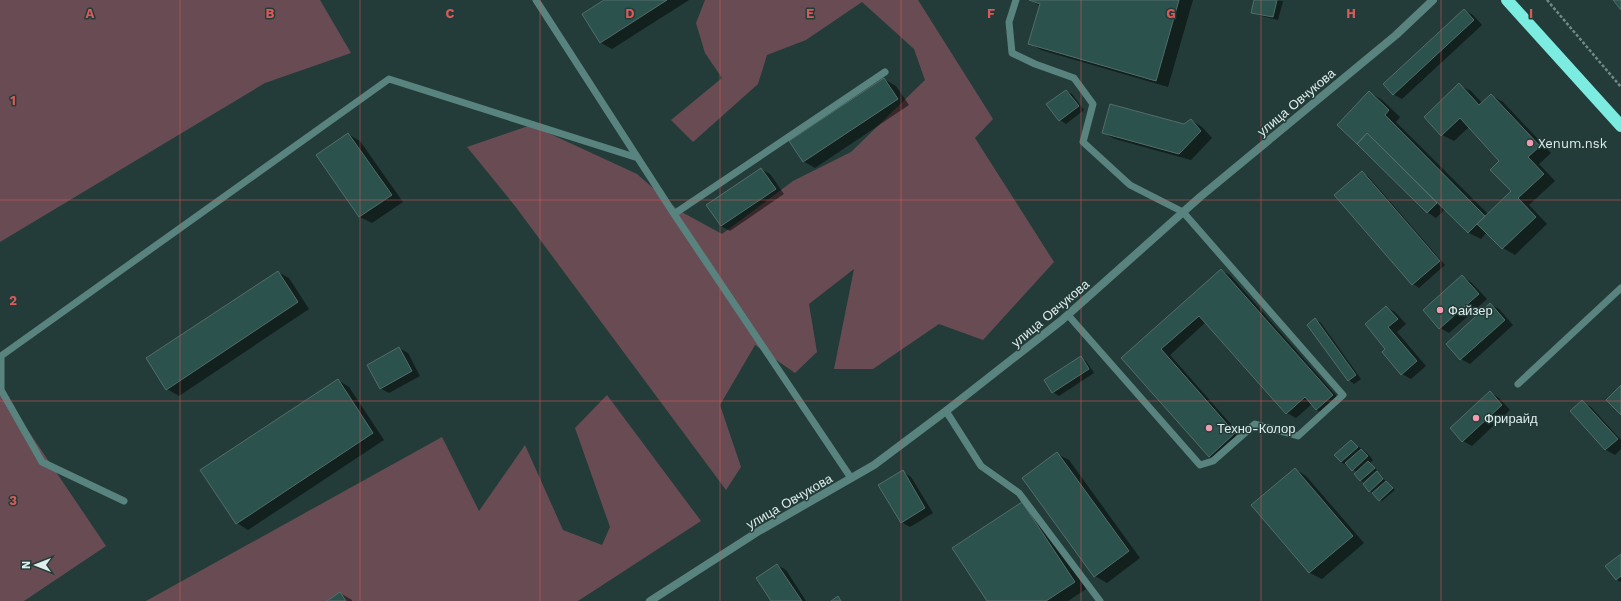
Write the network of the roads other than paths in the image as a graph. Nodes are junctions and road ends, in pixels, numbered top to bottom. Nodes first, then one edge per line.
1 (536, 0) edge
2 (1016, 0) edge
3 (1433, 0) edge
4 (1507, 0) edge
5 (885, 72) dead end
6 (1621, 126) edge
7 (638, 158) junction
8 (1183, 212) junction
9 (674, 214) junction
10 (1621, 288) edge
11 (1068, 315) junction
12 (1518, 384) dead end
13 (946, 411) junction
14 (851, 478) junction
15 (124, 502) dead end
16 (650, 601) edge
17 (1100, 601) edge

1 - 7 lane
2 - 8 lane
3 - 8 street, улица Овчукова
4 - 6 highway
5 - 9 lane
7 - 9 lane
7 - 15 lane
8 - 11 street, улица Овчукова
8 - 11 lane
9 - 14 lane
10 - 12 lane
11 - 13 street, улица Овчукова
13 - 14 street, улица Овчукова
13 - 17 lane
14 - 16 street, улица Овчукова

